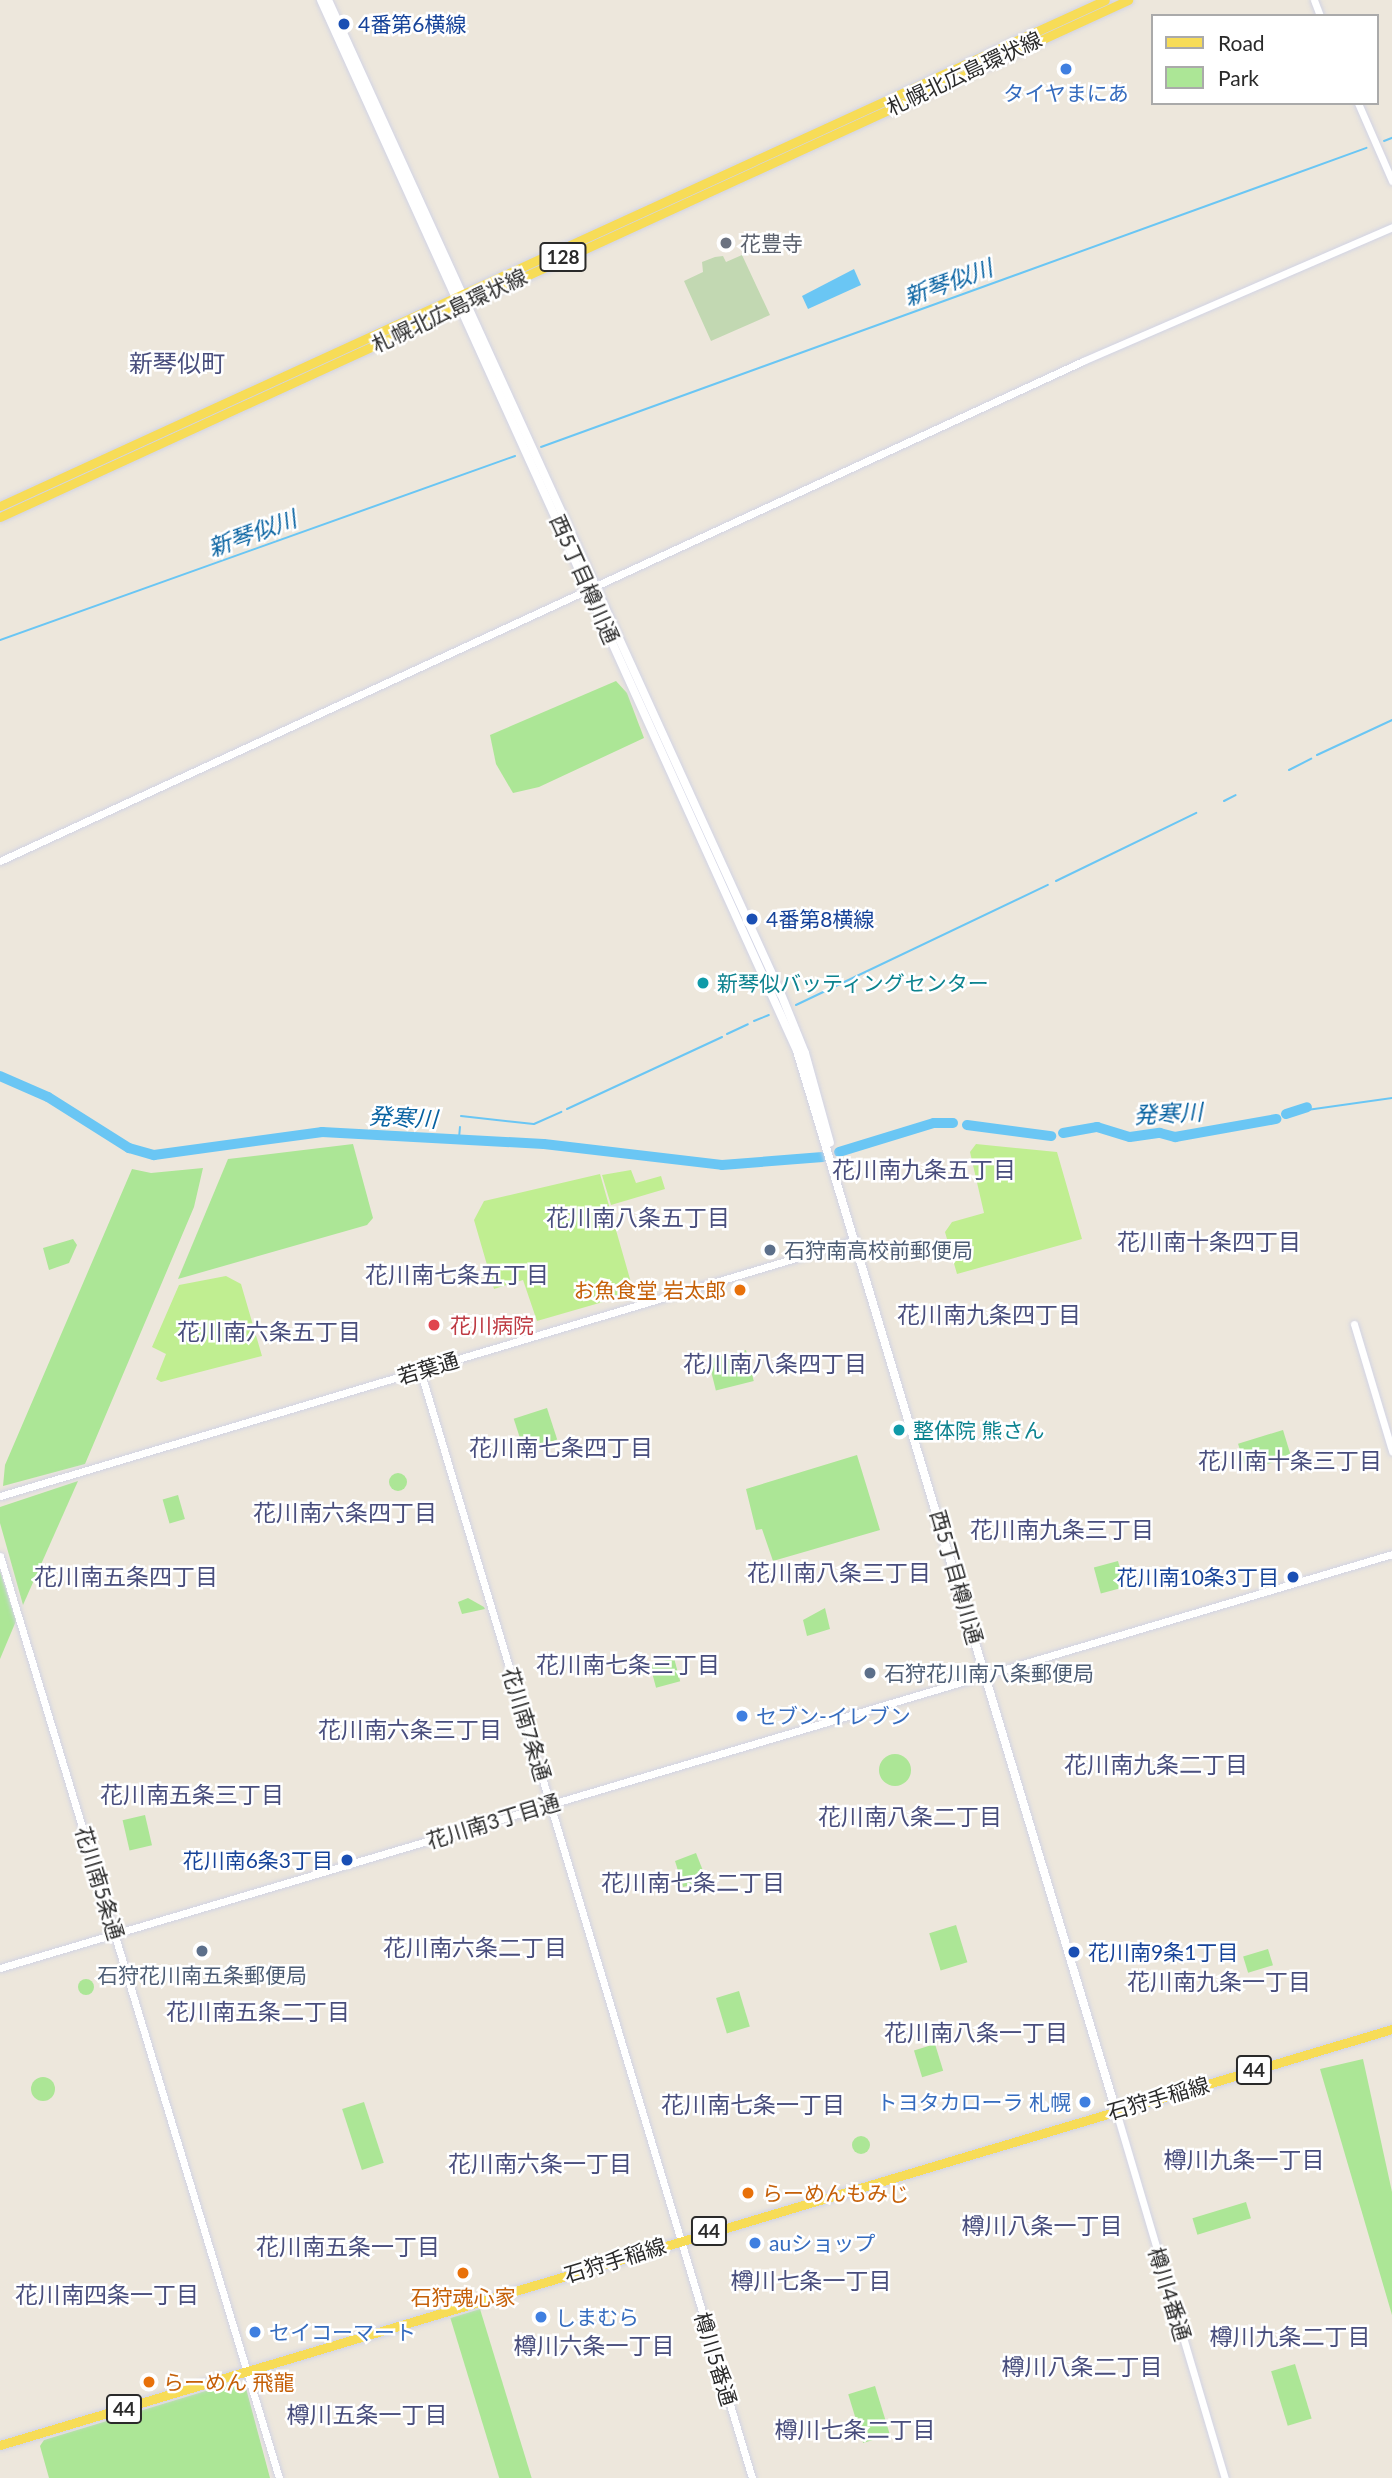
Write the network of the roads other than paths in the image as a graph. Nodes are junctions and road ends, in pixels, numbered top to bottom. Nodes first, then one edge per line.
1 (321, 0) edge
2 (328, 0) edge
3 (1105, 0) edge
4 (1128, 0) edge
5 (1359, 105) edge
6 (1392, 181) edge
7 (1392, 227) edge
8 (461, 299) junction
9 (0, 506) edge
10 (0, 517) edge
11 (592, 588) junction
12 (0, 861) edge
13 (856, 1240) junction
14 (1354, 1324) dead end
15 (421, 1370) junction
16 (1392, 1451) edge
17 (0, 1496) edge
18 (1392, 1554) edge
19 (0, 1556) edge
20 (986, 1675) junction
21 (551, 1804) junction
22 (116, 1934) junction
23 (0, 1968) edge
24 (1392, 2029) edge
25 (1116, 2111) junction
26 (681, 2240) junction
27 (247, 2372) junction
28 (0, 2445) edge
29 (279, 2478) edge
30 (752, 2478) edge
31 (1225, 2478) edge

1 - 8 main road, 西5丁目樽川通
2 - 8 main road, 西5丁目樽川通
3 - 8 main road, 札幌北広島環状線 / 128
4 - 8 main road, 札幌北広島環状線 / 128
5 - 6 street
7 - 11 street
8 - 9 main road, 札幌北広島環状線 / 128
8 - 10 main road, 札幌北広島環状線 / 128
8 - 11 main road, 西5丁目樽川通
11 - 12 street
11 - 13 main road, 西5丁目樽川通
13 - 15 street, 若葉通
13 - 20 main road, 西5丁目樽川通
14 - 16 street
15 - 17 street, 若葉通
15 - 21 street, 花川南7条通
18 - 20 street, 花川南3丁目通
19 - 22 street, 花川南5条通
20 - 21 street, 花川南3丁目通
20 - 25 main road, 西5丁目樽川通
21 - 22 street, 花川南3丁目通
21 - 26 street, 花川南7条通
22 - 23 street, 花川南3丁目通
22 - 27 street, 花川南5条通
24 - 25 main road, 石狩手稲線 / 44
25 - 26 main road, 石狩手稲線 / 44
25 - 31 street, 樽川4番通
26 - 27 main road, 石狩手稲線 / 44
26 - 30 street, 樽川5番通
27 - 28 main road, 石狩手稲線 / 44
27 - 29 street, 花川南5条通

